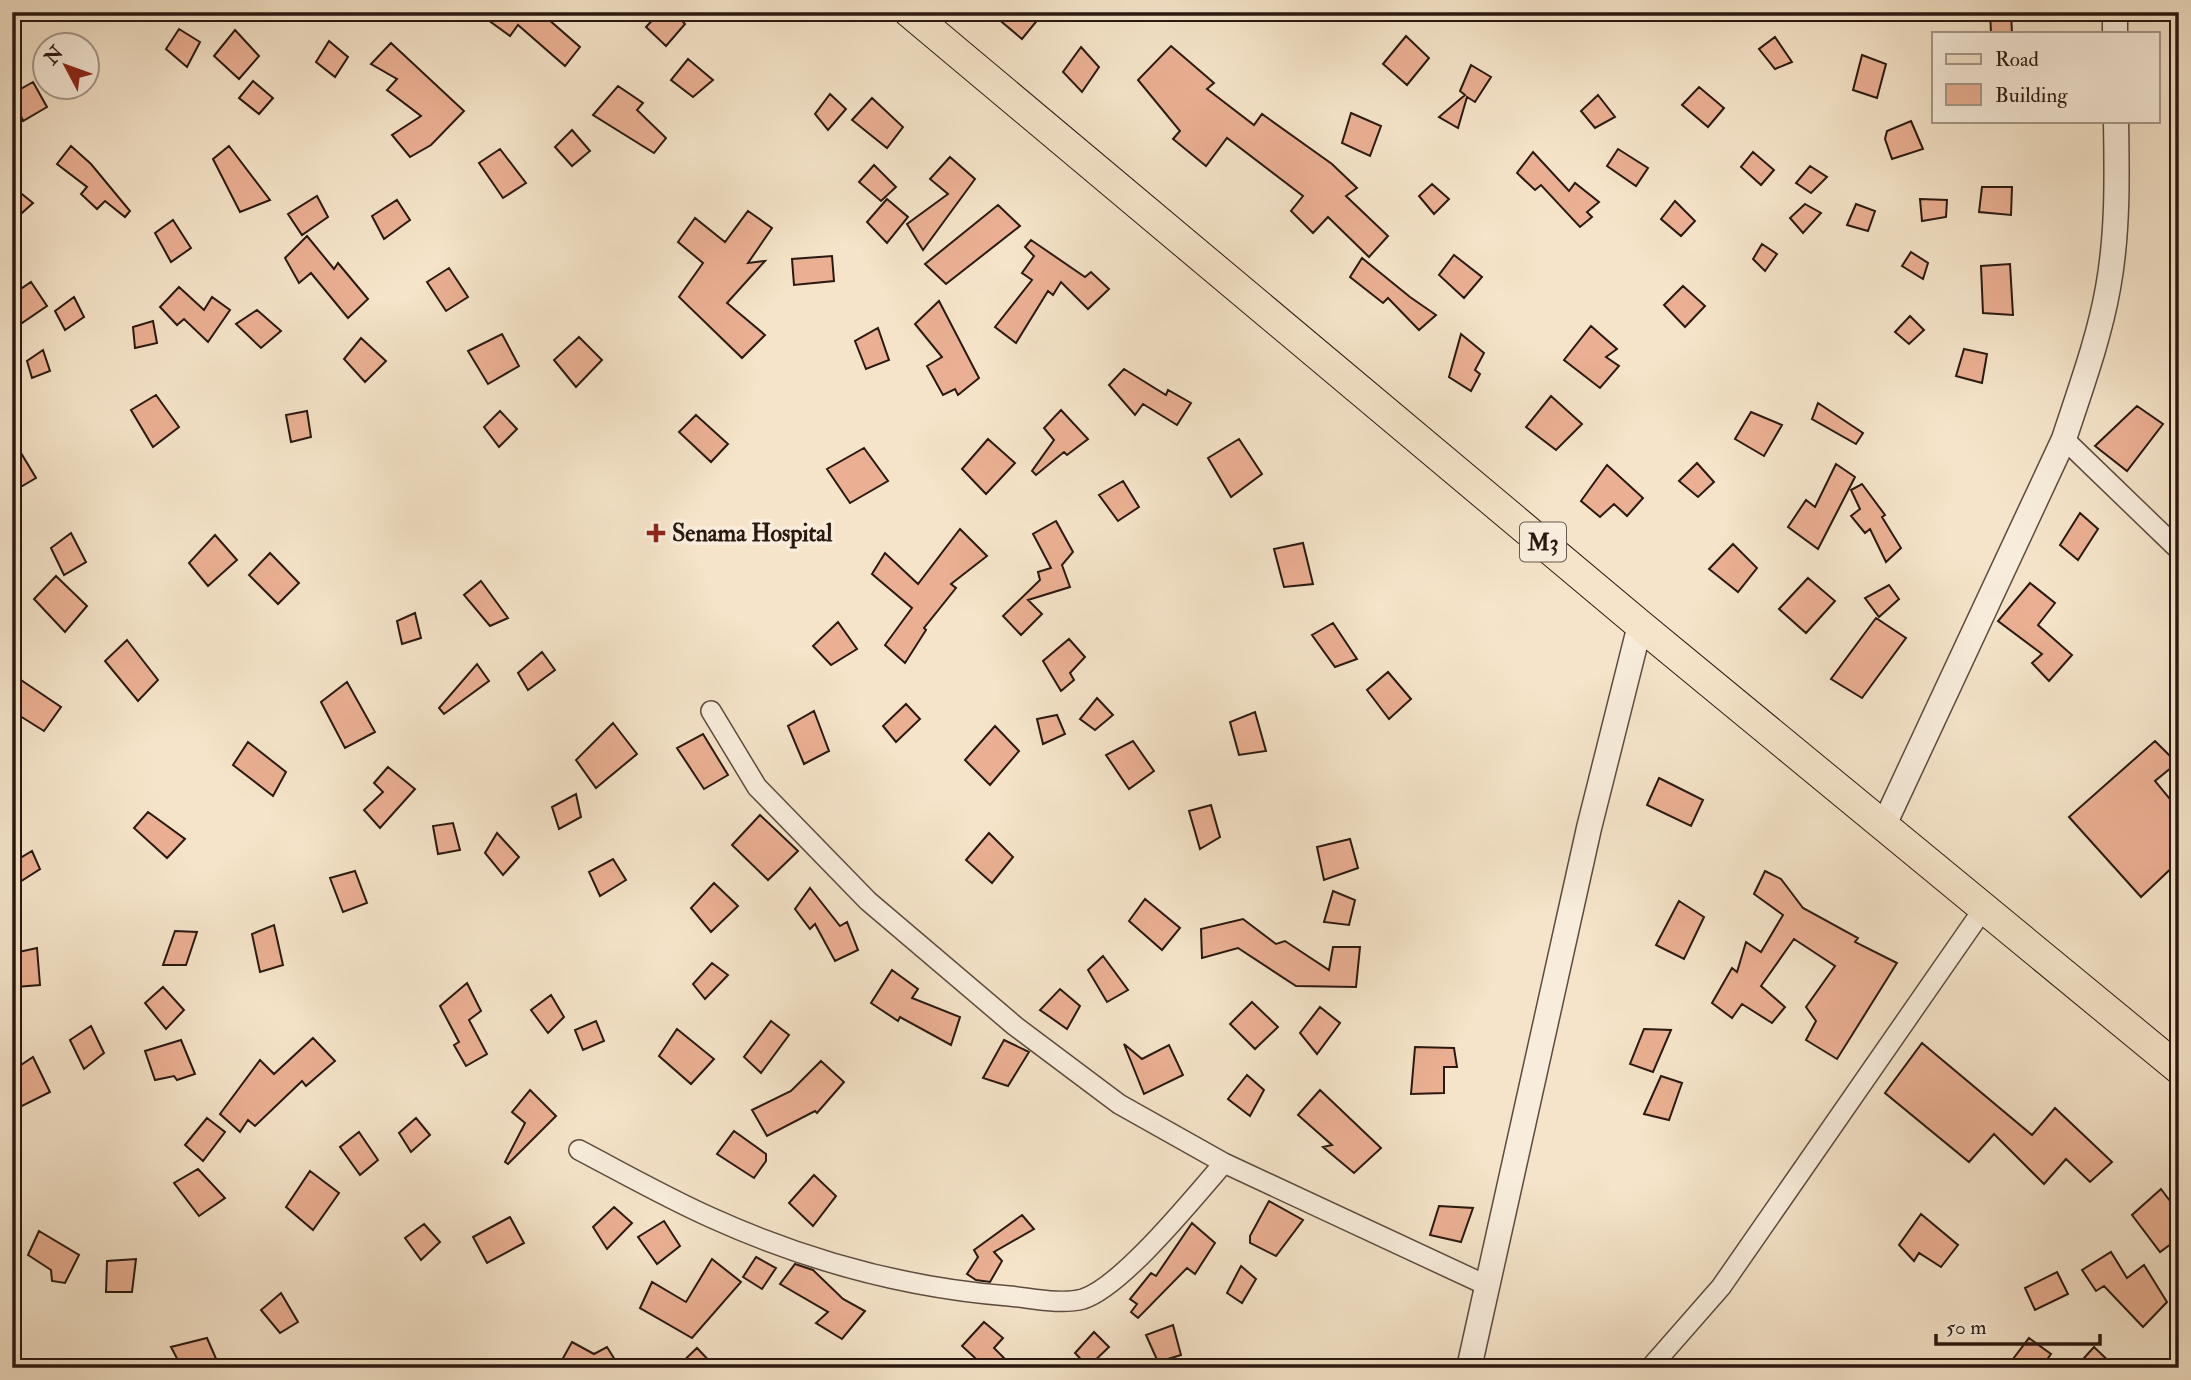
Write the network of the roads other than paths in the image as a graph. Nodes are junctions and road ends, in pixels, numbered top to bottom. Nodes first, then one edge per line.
1 (909, 12) edge
2 (2115, 12) edge
3 (2115, 32) edge
4 (2116, 122) edge
5 (2064, 439) junction
6 (2179, 550) edge
7 (1640, 625) junction
8 (711, 711) dead end
9 (1883, 827) junction
10 (1984, 908) junction
11 (2179, 1069) edge
12 (579, 1150) dead end
13 (1224, 1163) junction
14 (1488, 1286) junction
15 (1469, 1368) edge
16 (1650, 1368) edge

1 - 7 main road, M3
2 - 3 street
4 - 5 street
5 - 6 street
5 - 9 street
7 - 9 main road, M3
7 - 14 street
8 - 13 street
9 - 10 main road, M3
10 - 11 main road, M3
10 - 16 street
12 - 13 street
13 - 14 street
14 - 15 street

